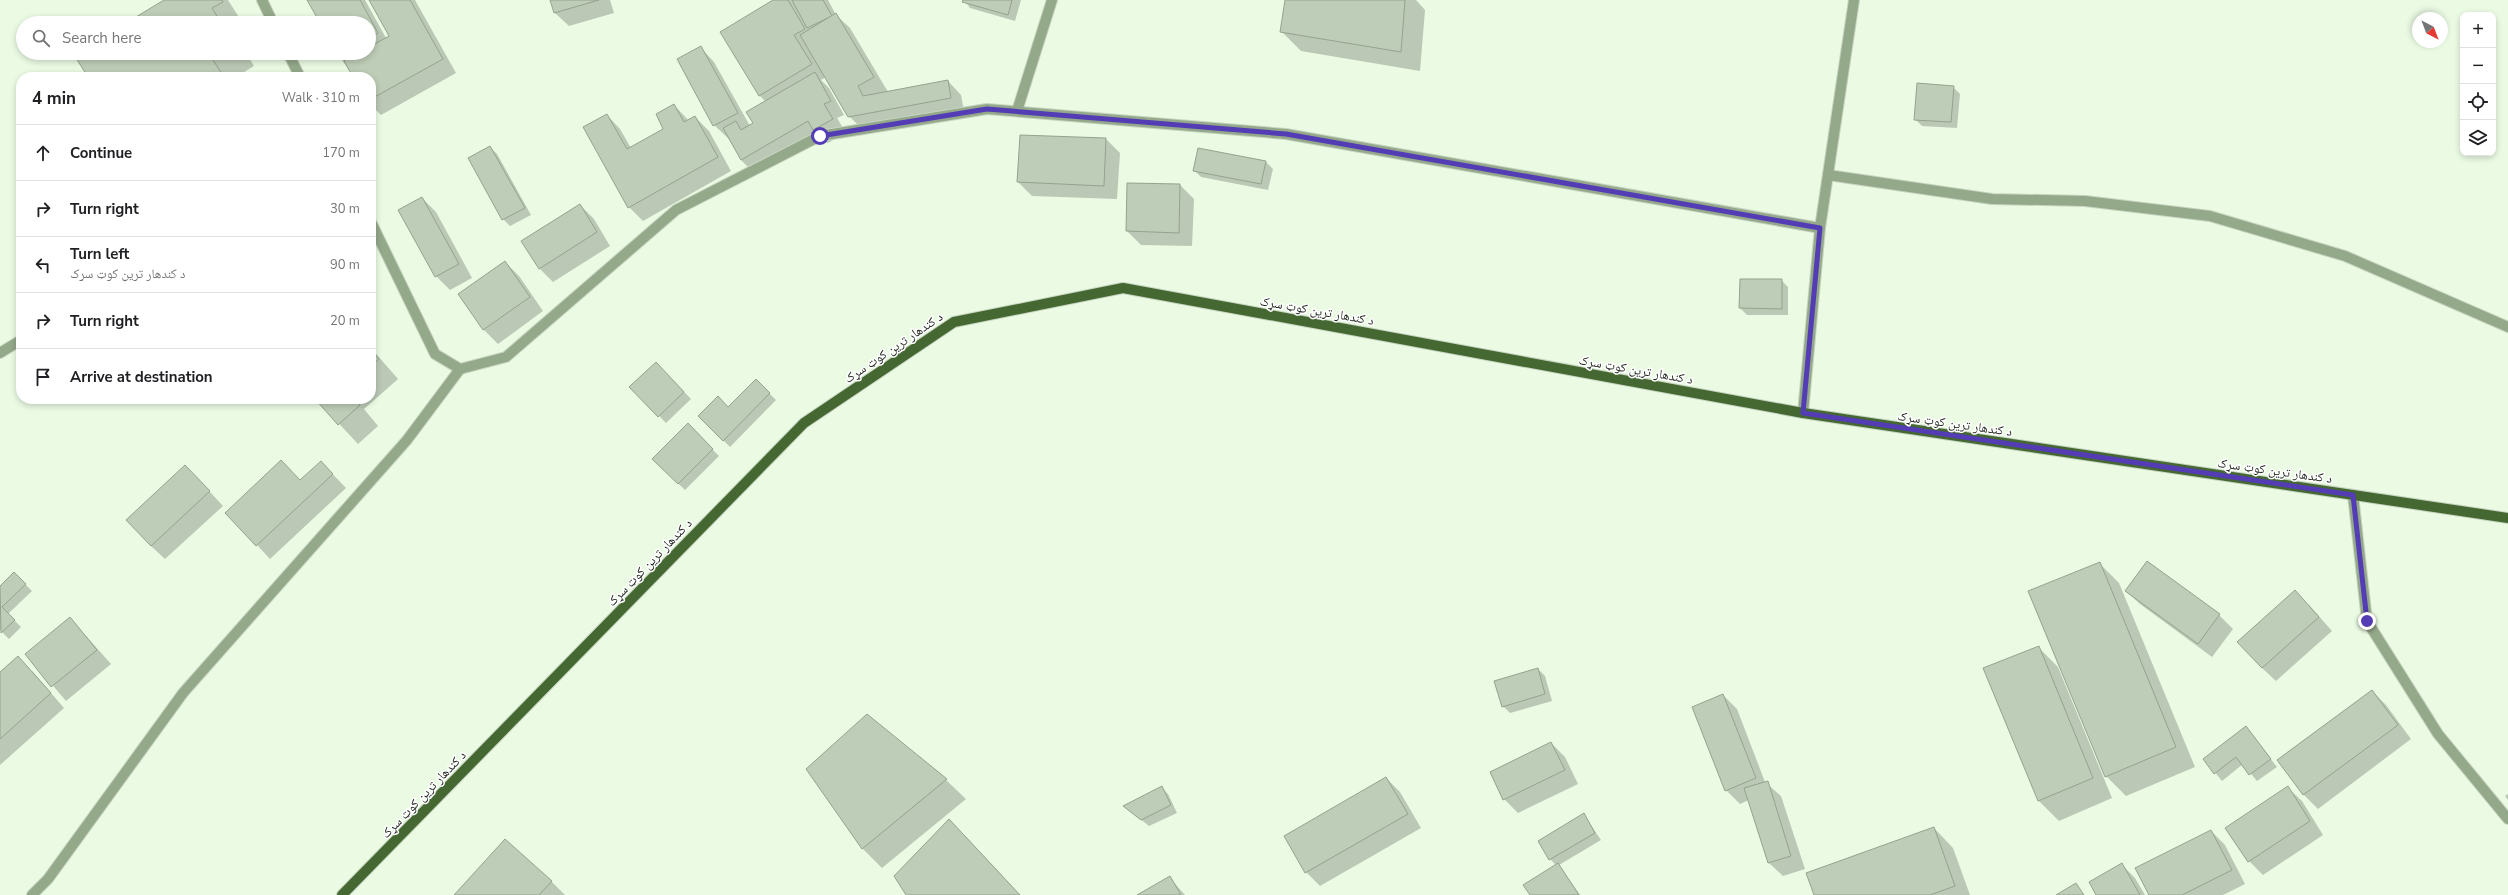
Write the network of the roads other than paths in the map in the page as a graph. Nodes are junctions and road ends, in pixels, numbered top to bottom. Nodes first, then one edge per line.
1 (262, 0) edge
2 (1052, 0) edge
3 (1854, 0) edge
4 (270, 16) edge
5 (292, 60) edge
6 (298, 72) edge
7 (1017, 111) junction
8 (1828, 175) junction
9 (1820, 228) junction
10 (376, 232) edge
11 (2508, 327) edge
12 (16, 343) edge
13 (0, 353) edge
14 (460, 370) junction
15 (1803, 413) junction
16 (2353, 495) junction
17 (2508, 518) edge
18 (2508, 819) edge
19 (32, 895) edge
20 (342, 895) edge

1 - 4 street
2 - 7 street
3 - 8 street
5 - 6 street
7 - 9 street
7 - 14 street
8 - 9 street
8 - 11 street
9 - 15 street
10 - 14 street
12 - 13 street
14 - 19 street
15 - 16 main road, د کندهار ترين کوټ سړک
15 - 20 main road, د کندهار ترين کوټ سړک
16 - 17 main road, د کندهار ترين کوټ سړک
16 - 18 street

